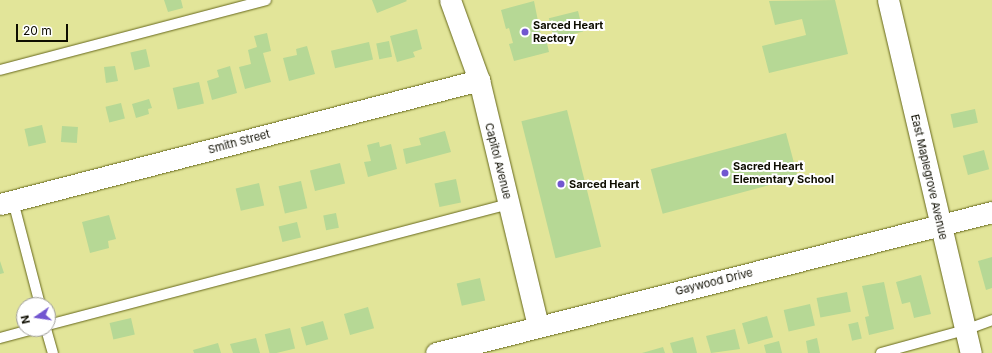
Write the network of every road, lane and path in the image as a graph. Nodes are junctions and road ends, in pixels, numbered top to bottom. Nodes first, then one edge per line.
1 (266, 0) edge
2 (450, 0) edge
3 (888, 0) edge
4 (0, 70) edge
5 (479, 80) junction
6 (6, 203) edge
7 (509, 204) junction
8 (992, 212) edge
9 (940, 226) junction
10 (37, 297) edge
11 (992, 320) edge
12 (56, 323) edge
13 (538, 325) junction
14 (965, 330) junction
15 (16, 334) edge
16 (48, 337) edge
17 (0, 338) edge
18 (53, 353) edge
19 (436, 353) edge
20 (881, 353) edge
21 (970, 353) edge

1 - 4 lane
2 - 5 street, Capitol Avenue
3 - 9 street, East Maplegrove Avenue
5 - 6 street, Smith Street
5 - 7 street, Capitol Avenue
6 - 10 lane
7 - 12 lane
7 - 13 street, Capitol Avenue
8 - 9 street, Gaywood Drive
9 - 13 street, Gaywood Drive
9 - 14 street, East Maplegrove Avenue
11 - 14 lane
13 - 19 street, Gaywood Drive
14 - 20 lane
14 - 21 street, East Maplegrove Avenue
15 - 17 lane
16 - 18 lane

